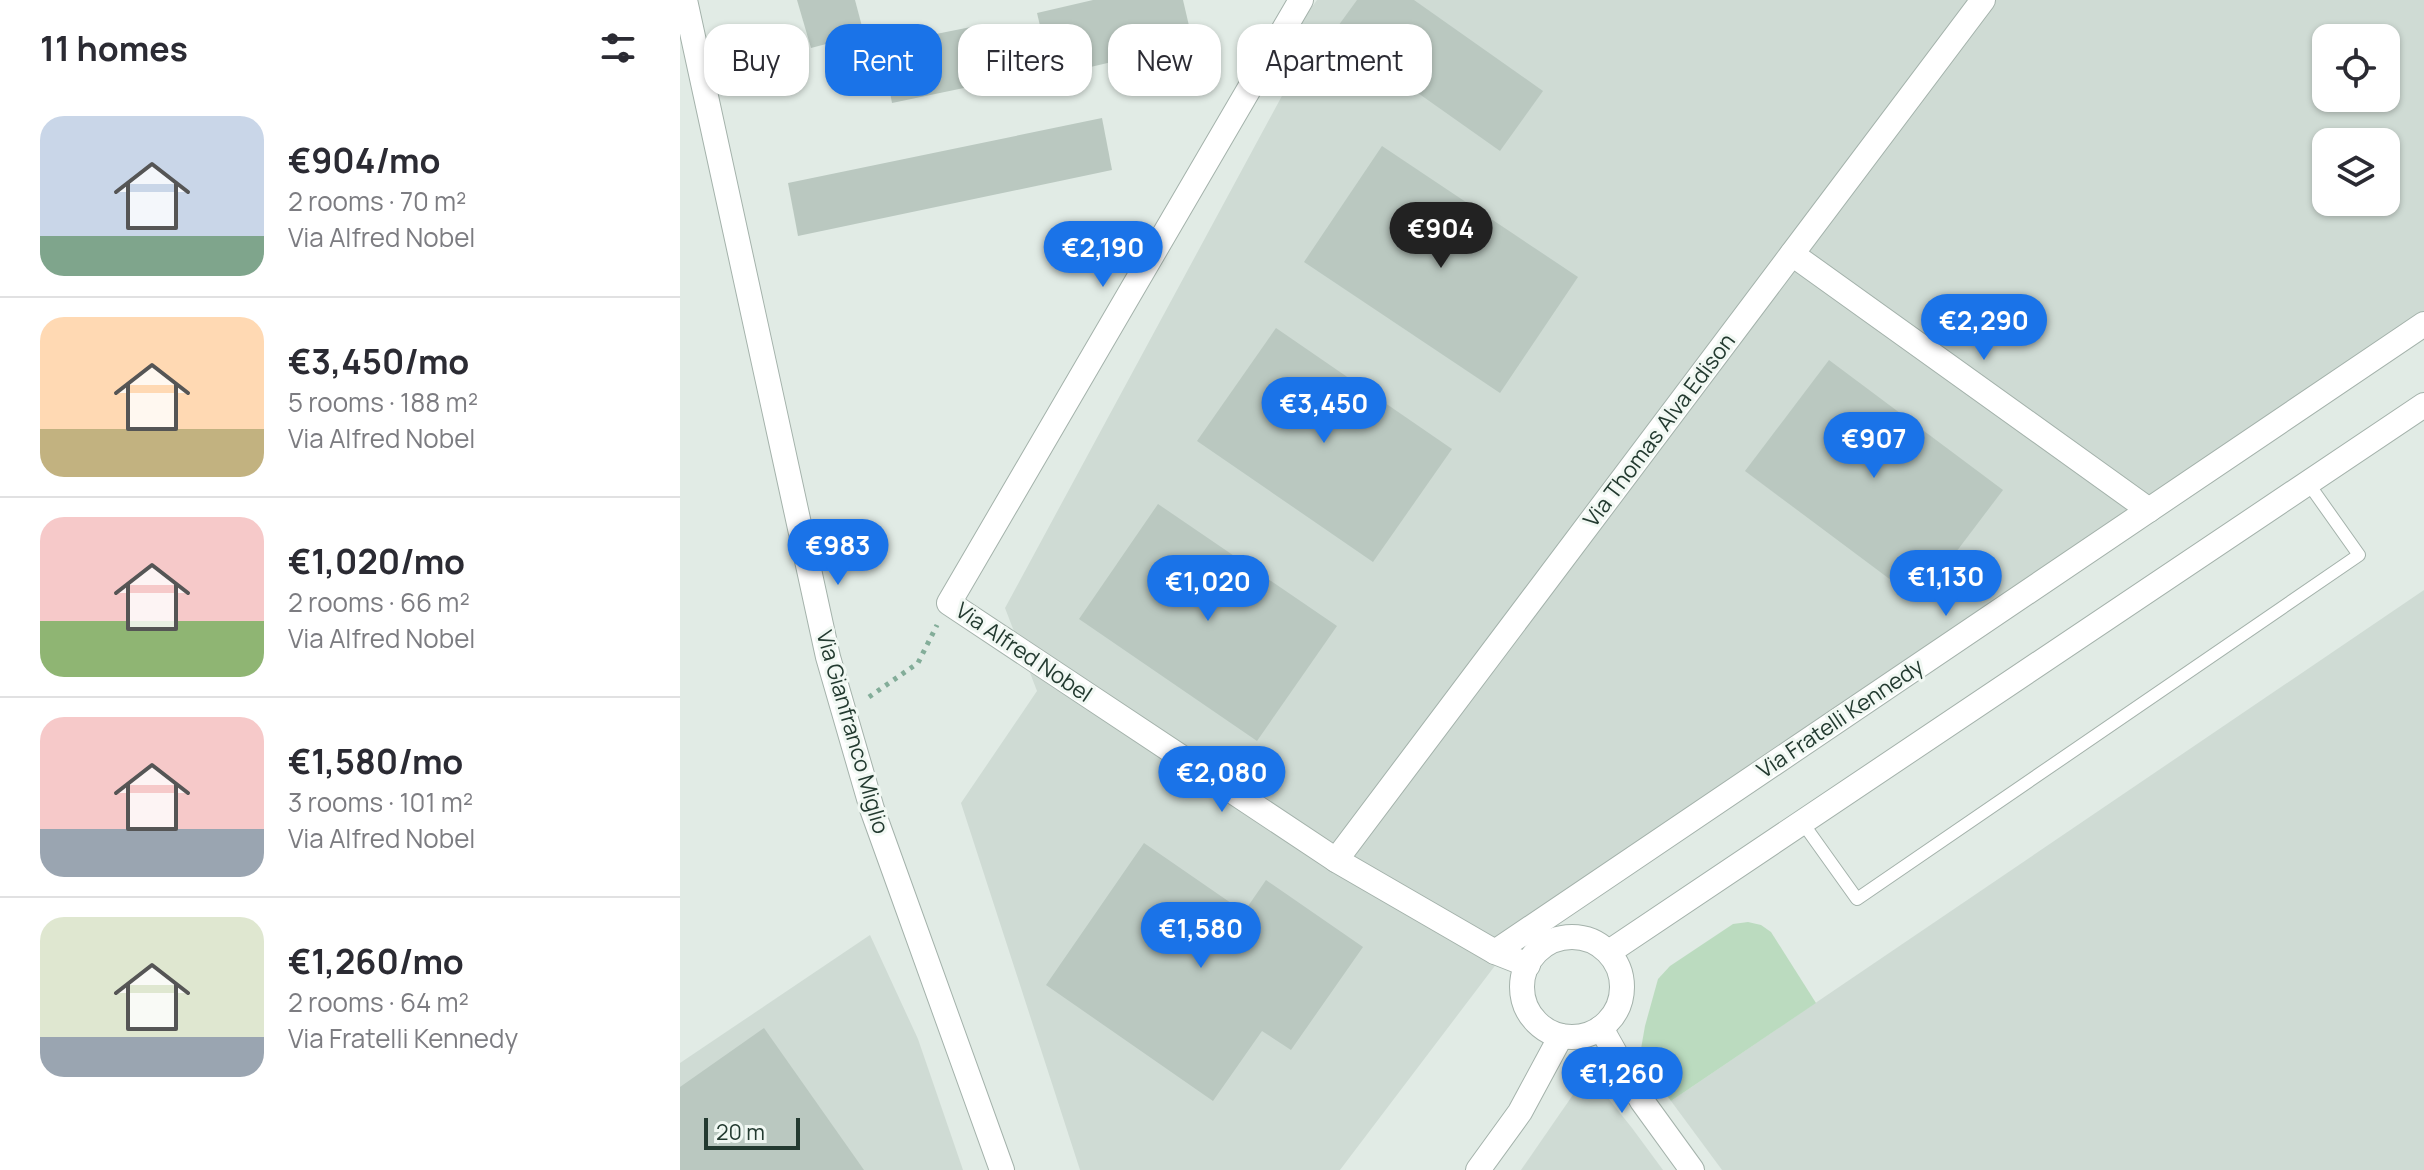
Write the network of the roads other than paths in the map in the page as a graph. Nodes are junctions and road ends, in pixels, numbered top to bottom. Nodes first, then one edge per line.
1 (685, 0) edge
2 (1301, 0) edge
3 (1983, 0) edge
4 (1792, 254) junction
5 (2424, 324) edge
6 (2424, 405) edge
7 (2308, 483) junction
8 (2149, 510) junction
9 (1802, 822) junction
10 (1336, 860) junction
11 (1495, 952) junction
12 (1609, 952) junction
13 (1528, 965) junction
14 (1601, 1028) junction
15 (1561, 1036) junction
16 (1002, 1170) edge
17 (1478, 1170) edge
18 (1692, 1170) edge

1 - 16 street, Via Gianfranco Miglio
2 - 10 street, Via Alfred Nobel
3 - 4 street, Via Thomas Alva Edison
4 - 8 street
4 - 10 street, Via Thomas Alva Edison
5 - 8 street, Via Fratelli Kennedy
6 - 7 street
7 - 9 street
7 - 9 lane
8 - 11 street, Via Fratelli Kennedy
9 - 12 street
10 - 11 street, Via Alfred Nobel
11 - 13 street, Via Alfred Nobel
12 - 13 street
12 - 14 street
13 - 15 street
14 - 15 street
14 - 18 street
15 - 17 street

